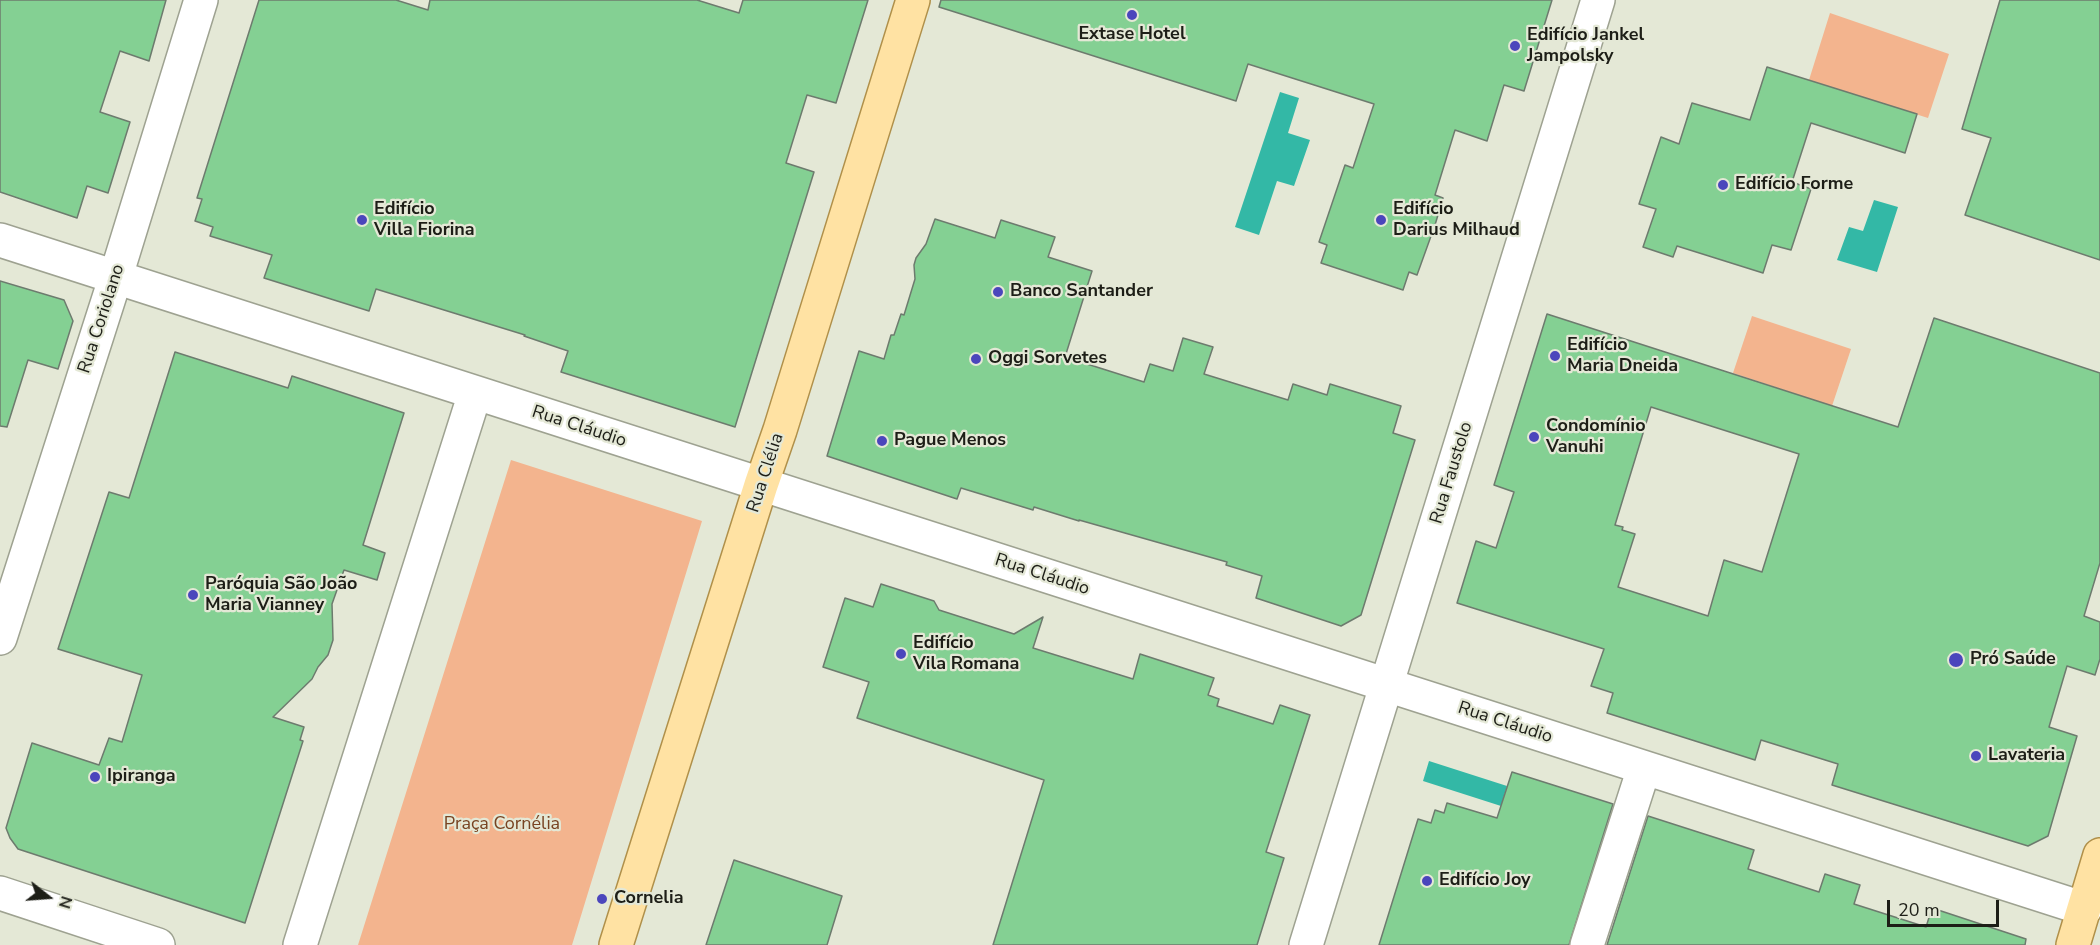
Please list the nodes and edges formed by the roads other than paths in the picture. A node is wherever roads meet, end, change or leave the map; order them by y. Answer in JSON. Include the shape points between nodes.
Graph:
{"nodes":[{"id":1,"x":201,"y":0,"type":"edge"},
{"id":2,"x":913,"y":0,"type":"edge"},
{"id":3,"x":1598,"y":0,"type":"edge"},
{"id":4,"x":0,"y":240,"type":"edge"},
{"id":5,"x":116,"y":276,"type":"junction"},
{"id":6,"x":475,"y":393,"type":"junction"},
{"id":7,"x":761,"y":485,"type":"junction"},
{"id":8,"x":0,"y":638,"type":"edge"},
{"id":9,"x":1387,"y":684,"type":"junction"},
{"id":10,"x":1644,"y":768,"type":"junction"},
{"id":11,"x":2100,"y":855,"type":"edge"},
{"id":12,"x":0,"y":893,"type":"edge"},
{"id":13,"x":2085,"y":909,"type":"junction"},
{"id":14,"x":159,"y":945,"type":"edge"},
{"id":15,"x":300,"y":945,"type":"edge"},
{"id":16,"x":616,"y":945,"type":"edge"},
{"id":17,"x":1306,"y":945,"type":"edge"},
{"id":18,"x":1587,"y":945,"type":"edge"},
{"id":19,"x":2073,"y":945,"type":"edge"}],
"edges":[{"from":1,"to":5,"type":"street","name":"Rua Coriolano"},
{"from":2,"to":7,"type":"main road","name":"Rua Clélia"},
{"from":3,"to":9,"type":"street","name":"Rua Faustolo"},
{"from":4,"to":5,"type":"street","name":"Rua Cláudio"},
{"from":5,"to":6,"type":"street","name":"Rua Cláudio"},
{"from":5,"to":8,"type":"street","name":"Rua Coriolano"},
{"from":6,"to":7,"type":"street","name":"Rua Cláudio"},
{"from":6,"to":15,"type":"street"},
{"from":7,"to":9,"type":"street","name":"Rua Cláudio"},
{"from":7,"to":16,"type":"main road","name":"Rua Clélia"},
{"from":9,"to":10,"type":"street","name":"Rua Cláudio"},
{"from":9,"to":17,"type":"street","name":"Rua Faustolo"},
{"from":10,"to":13,"type":"street","name":"Rua Cláudio"},
{"from":10,"to":18,"type":"street"},
{"from":11,"to":13,"type":"main road"},
{"from":12,"to":14,"type":"street"},
{"from":13,"to":19,"type":"main road"}]}
